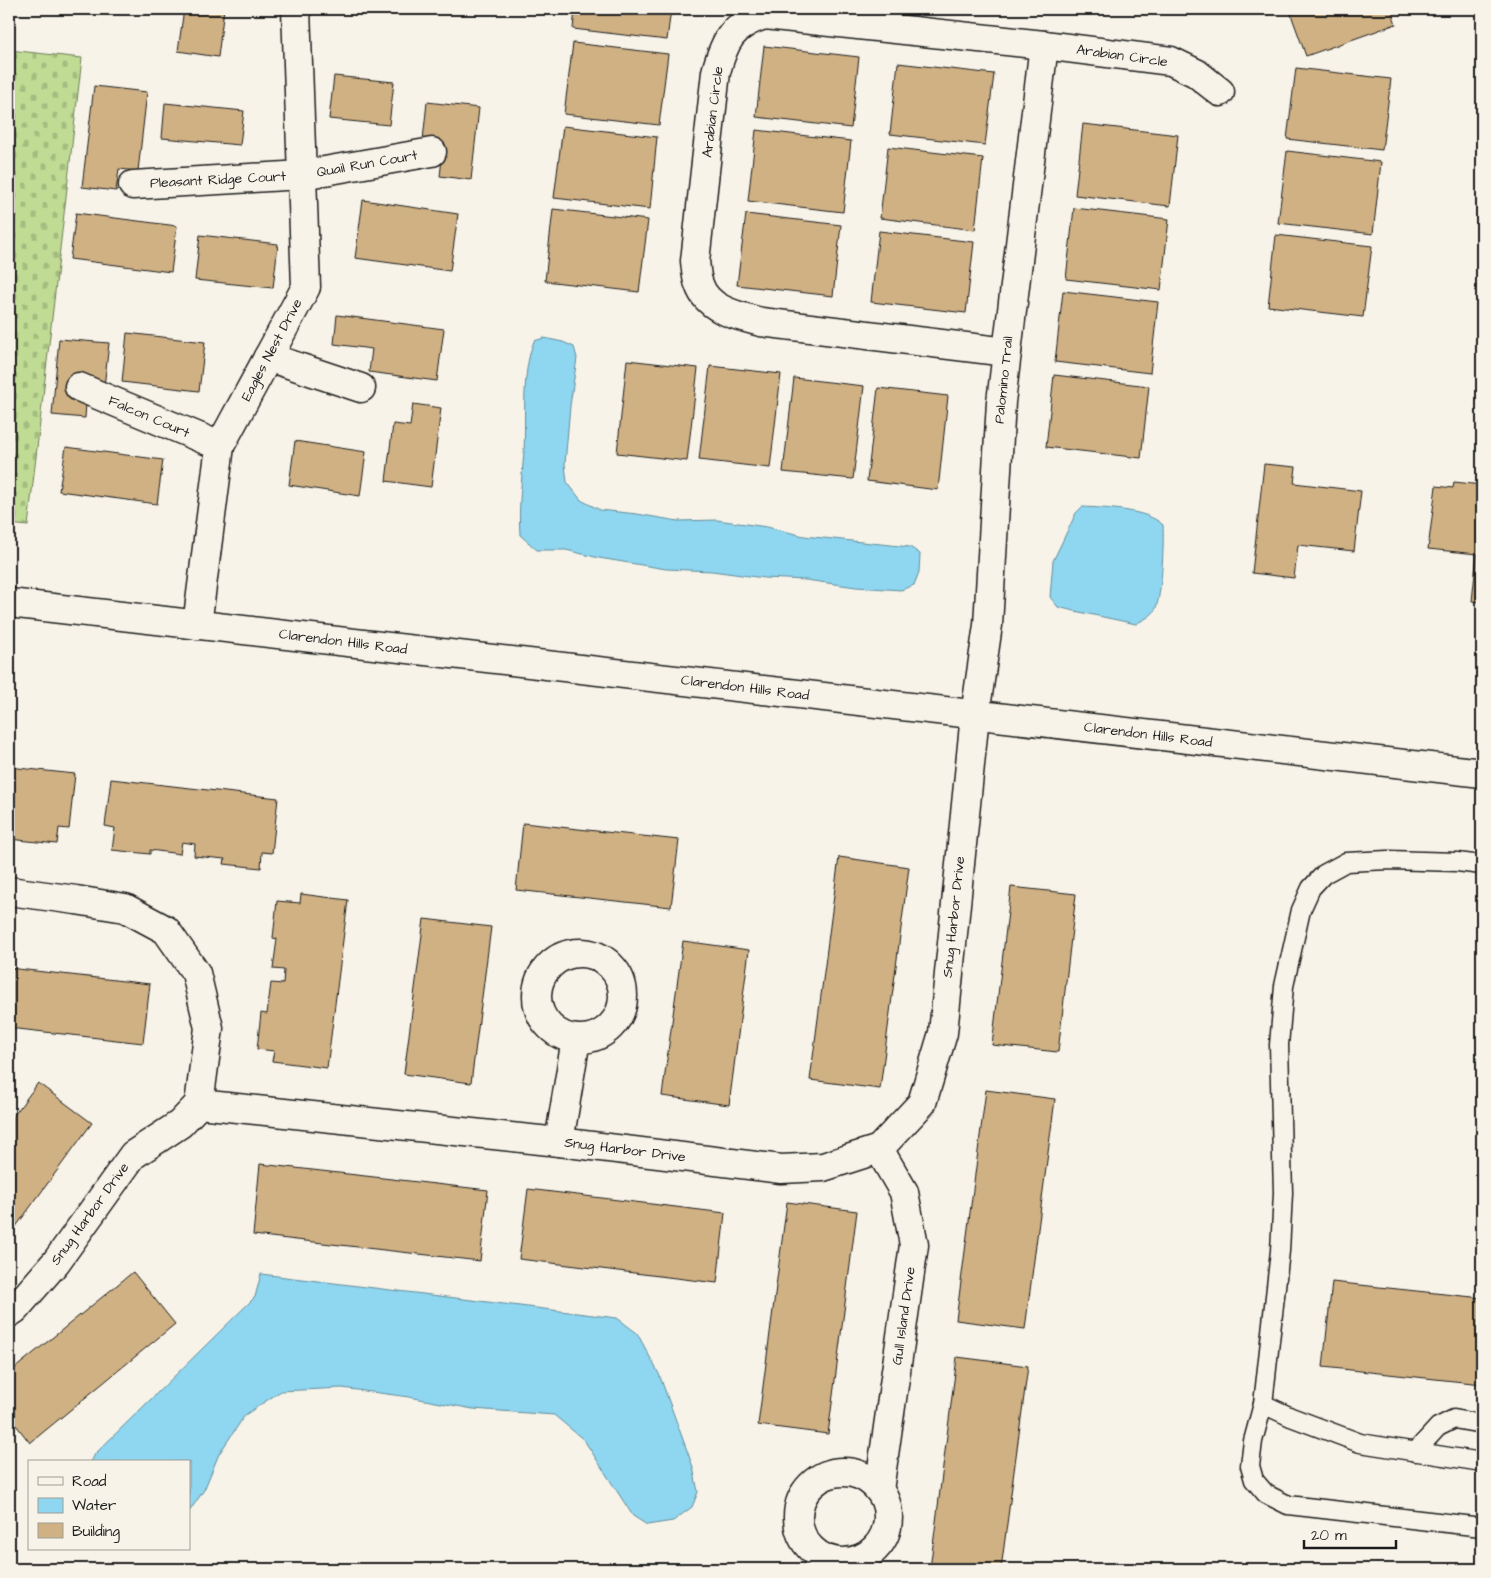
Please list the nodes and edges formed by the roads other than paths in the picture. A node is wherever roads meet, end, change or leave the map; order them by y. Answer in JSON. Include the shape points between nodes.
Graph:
{"nodes":[{"id":1,"x":296,"y":9,"type":"edge"},
{"id":2,"x":1044,"y":45,"type":"junction"},
{"id":3,"x":1220,"y":92,"type":"dead end"},
{"id":4,"x":432,"y":152,"type":"dead end"},
{"id":5,"x":302,"y":175,"type":"junction"},
{"id":6,"x":133,"y":185,"type":"dead end"},
{"id":7,"x":1007,"y":352,"type":"junction"},
{"id":8,"x":268,"y":357,"type":"junction"},
{"id":9,"x":78,"y":387,"type":"dead end"},
{"id":10,"x":361,"y":388,"type":"dead end"},
{"id":11,"x":220,"y":446,"type":"junction"},
{"id":12,"x":9,"y":603,"type":"edge"},
{"id":13,"x":197,"y":625,"type":"junction"},
{"id":14,"x":975,"y":715,"type":"junction"},
{"id":15,"x":1482,"y":773,"type":"edge"},
{"id":16,"x":1482,"y":865,"type":"edge"},
{"id":17,"x":9,"y":891,"type":"edge"},
{"id":18,"x":576,"y":1040,"type":"dead end"},
{"id":19,"x":199,"y":1104,"type":"junction"},
{"id":20,"x":559,"y":1142,"type":"junction"},
{"id":21,"x":879,"y":1149,"type":"junction"},
{"id":22,"x":9,"y":1313,"type":"edge"},
{"id":23,"x":1263,"y":1404,"type":"junction"},
{"id":24,"x":1482,"y":1424,"type":"edge"},
{"id":25,"x":1414,"y":1452,"type":"junction"},
{"id":26,"x":1482,"y":1462,"type":"edge"},
{"id":27,"x":879,"y":1490,"type":"dead end"},
{"id":28,"x":1482,"y":1527,"type":"edge"}],
"edges":[{"from":1,"to":5,"type":"street","name":"Eagles Nest Drive"},
{"from":2,"to":3,"type":"street","name":"Arabian Circle","via":[[1171,61],[1196,73]]},
{"from":2,"to":7,"type":"street","name":"Palomino Trail"},
{"from":2,"to":7,"type":"street","name":"Arabian Circle","via":[[765,15],[750,19],[734,31],[722,50],[716,72],[695,261],[699,285],[710,301],[729,314],[761,322]]},
{"from":4,"to":5,"type":"street","name":"Quail Run Court"},
{"from":5,"to":6,"type":"street","name":"Pleasant Ridge Court"},
{"from":5,"to":8,"type":"street","name":"Eagles Nest Drive","via":[[306,287]]},
{"from":7,"to":14,"type":"street","name":"Palomino Trail","via":[[996,464],[988,625]]},
{"from":8,"to":10,"type":"street"},
{"from":8,"to":11,"type":"street","name":"Eagles Nest Drive"},
{"from":9,"to":11,"type":"street","name":"Falcon Court"},
{"from":11,"to":13,"type":"street","name":"Eagles Nest Drive"},
{"from":12,"to":13,"type":"street","name":"Clarendon Hills Road"},
{"from":13,"to":14,"type":"street","name":"Clarendon Hills Road"},
{"from":14,"to":15,"type":"street","name":"Clarendon Hills Road"},
{"from":14,"to":21,"type":"street","name":"Snug Harbor Drive","via":[[943,1033],[922,1103]]},
{"from":16,"to":23,"type":"lane","via":[[1398,860],[1346,862],[1324,874],[1311,888],[1302,910],[1284,986],[1279,1045],[1280,1251]]},
{"from":17,"to":19,"type":"street","via":[[125,908],[166,930],[196,973],[209,1028]]},
{"from":18,"to":20,"type":"street"},
{"from":19,"to":20,"type":"street","name":"Snug Harbor Drive"},
{"from":19,"to":22,"type":"street","name":"Snug Harbor Drive","via":[[180,1124],[133,1155],[56,1262]]},
{"from":20,"to":21,"type":"street","name":"Snug Harbor Drive","via":[[781,1169],[823,1167]]},
{"from":21,"to":27,"type":"street","name":"Gull Island Drive","via":[[904,1192],[914,1245]]},
{"from":23,"to":25,"type":"lane","via":[[1360,1443]]},
{"from":23,"to":28,"type":"lane","via":[[1250,1466],[1254,1480],[1266,1494],[1288,1505],[1307,1508]]},
{"from":24,"to":25,"type":"lane","via":[[1454,1420],[1438,1427]]},
{"from":25,"to":26,"type":"lane"}]}
